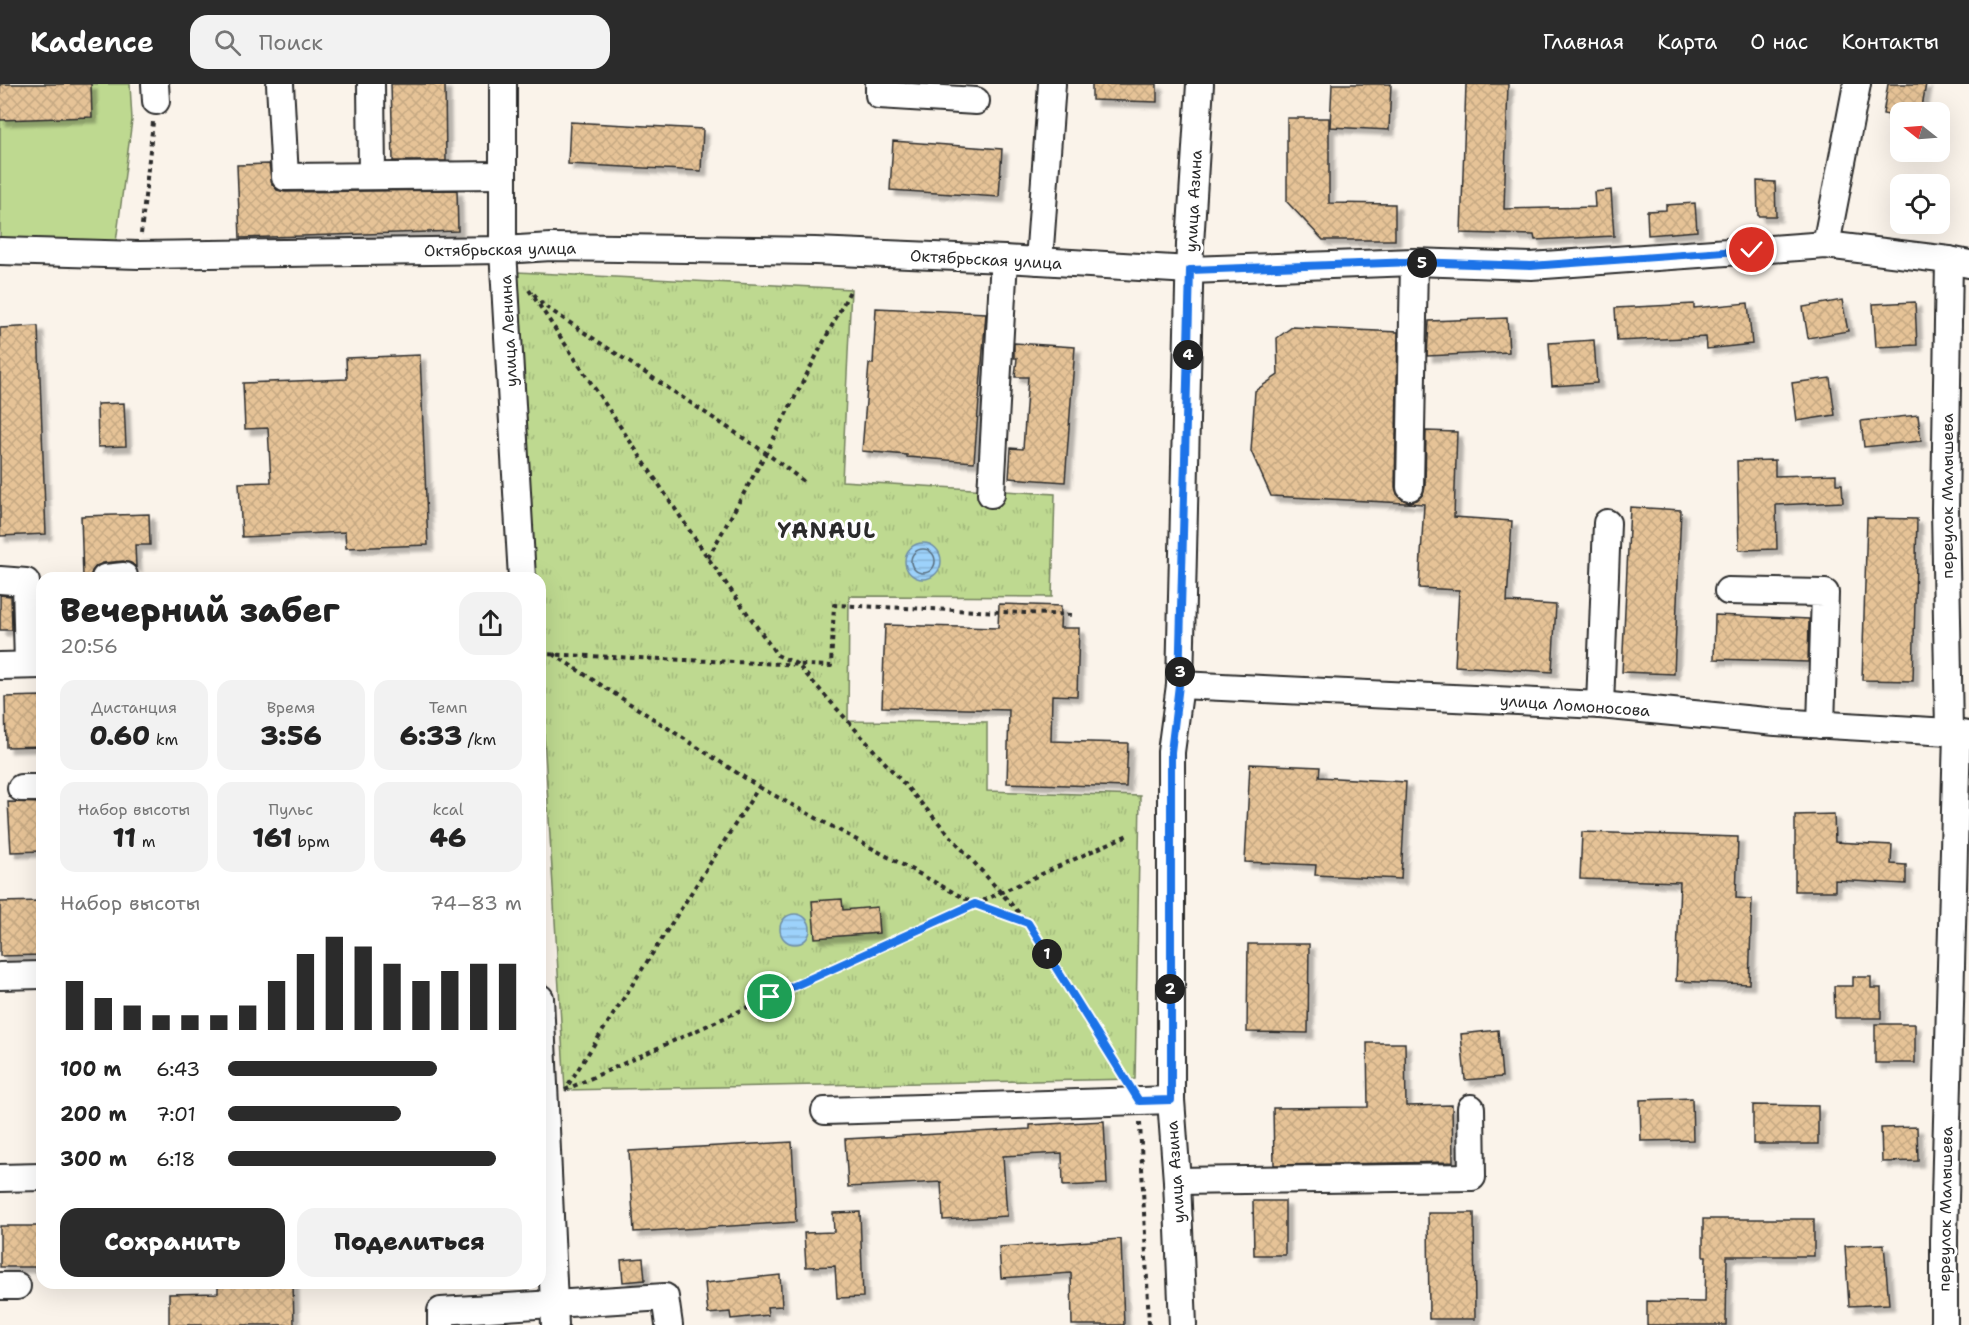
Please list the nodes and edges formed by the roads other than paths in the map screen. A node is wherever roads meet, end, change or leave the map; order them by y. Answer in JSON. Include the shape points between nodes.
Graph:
{"nodes":[{"id":1,"x":280,"y":84,"type":"edge"},
{"id":2,"x":371,"y":84,"type":"edge"},
{"id":3,"x":503,"y":84,"type":"edge"},
{"id":4,"x":879,"y":84,"type":"edge"},
{"id":5,"x":1052,"y":84,"type":"edge"},
{"id":6,"x":1200,"y":84,"type":"edge"},
{"id":7,"x":1857,"y":84,"type":"edge"},
{"id":8,"x":976,"y":101,"type":"dead end"},
{"id":9,"x":503,"y":175,"type":"junction"},
{"id":10,"x":372,"y":176,"type":"junction"},
{"id":11,"x":1826,"y":245,"type":"junction"},
{"id":12,"x":503,"y":250,"type":"junction"},
{"id":13,"x":0,"y":251,"type":"edge"},
{"id":14,"x":1004,"y":259,"type":"junction"},
{"id":15,"x":1039,"y":261,"type":"junction"},
{"id":16,"x":1414,"y":262,"type":"junction"},
{"id":17,"x":1959,"y":262,"type":"edge"},
{"id":18,"x":1190,"y":270,"type":"junction"},
{"id":19,"x":1410,"y":487,"type":"dead end"},
{"id":20,"x":991,"y":494,"type":"dead end"},
{"id":21,"x":1607,"y":523,"type":"dead end"},
{"id":22,"x":522,"y":572,"type":"edge"},
{"id":23,"x":0,"y":580,"type":"edge"},
{"id":24,"x":34,"y":582,"type":"edge"},
{"id":25,"x":1728,"y":591,"type":"dead end"},
{"id":26,"x":35,"y":665,"type":"edge"},
{"id":27,"x":0,"y":666,"type":"edge"},
{"id":28,"x":1179,"y":685,"type":"junction"},
{"id":29,"x":1600,"y":705,"type":"junction"},
{"id":30,"x":1821,"y":725,"type":"junction"},
{"id":31,"x":1958,"y":733,"type":"edge"},
{"id":32,"x":36,"y":975,"type":"edge"},
{"id":33,"x":0,"y":976,"type":"edge"},
{"id":34,"x":1171,"y":1100,"type":"junction"},
{"id":35,"x":1471,"y":1108,"type":"dead end"},
{"id":36,"x":825,"y":1111,"type":"dead end"},
{"id":37,"x":546,"y":1173,"type":"edge"},
{"id":38,"x":0,"y":1178,"type":"edge"},
{"id":39,"x":36,"y":1178,"type":"edge"},
{"id":40,"x":1177,"y":1181,"type":"junction"},
{"id":41,"x":555,"y":1315,"type":"edge"},
{"id":42,"x":441,"y":1325,"type":"edge"},
{"id":43,"x":669,"y":1325,"type":"edge"},
{"id":44,"x":1183,"y":1325,"type":"edge"},
{"id":45,"x":1944,"y":1325,"type":"edge"}],
"edges":[{"from":1,"to":10,"type":"street","via":[[285,177]]},
{"from":2,"to":10,"type":"street"},
{"from":3,"to":9,"type":"street","name":"улица Ленина"},
{"from":4,"to":8,"type":"street","via":[[879,95]]},
{"from":5,"to":15,"type":"street"},
{"from":6,"to":18,"type":"street","name":"улица Азина"},
{"from":7,"to":11,"type":"street"},
{"from":9,"to":10,"type":"street"},
{"from":9,"to":12,"type":"street","name":"улица Ленина"},
{"from":11,"to":16,"type":"street","name":"Октябрьская улица","via":[[1531,266]]},
{"from":11,"to":17,"type":"street","name":"Октябрьская улица"},
{"from":12,"to":13,"type":"street","name":"Октябрьская улица","via":[[139,255]]},
{"from":12,"to":14,"type":"street","name":"Октябрьская улица","via":[[551,247],[815,251]]},
{"from":12,"to":22,"type":"street","name":"улица Ленина"},
{"from":14,"to":15,"type":"street","name":"Октябрьская улица"},
{"from":14,"to":20,"type":"street"},
{"from":15,"to":18,"type":"street","name":"Октябрьская улица"},
{"from":16,"to":18,"type":"street","name":"Октябрьская улица"},
{"from":16,"to":19,"type":"street"},
{"from":17,"to":31,"type":"street","name":"переулок Малышева","via":[[1945,508]]},
{"from":18,"to":28,"type":"street","name":"улица Азина"},
{"from":21,"to":29,"type":"street"},
{"from":23,"to":24,"type":"street"},
{"from":24,"to":26,"type":"street"},
{"from":25,"to":30,"type":"street","via":[[1826,593]]},
{"from":26,"to":27,"type":"street"},
{"from":28,"to":29,"type":"street","name":"улица Ломоносова"},
{"from":28,"to":34,"type":"street","name":"улица Азина","via":[[1171,752]]},
{"from":29,"to":30,"type":"street","name":"улица Ломоносова"},
{"from":30,"to":31,"type":"street","name":"улица Ломоносова"},
{"from":31,"to":45,"type":"street","name":"переулок Малышева"},
{"from":32,"to":33,"type":"street"},
{"from":34,"to":36,"type":"street"},
{"from":34,"to":40,"type":"street","name":"улица Азина"},
{"from":35,"to":40,"type":"street","via":[[1472,1177]]},
{"from":37,"to":41,"type":"street"},
{"from":38,"to":39,"type":"street"},
{"from":40,"to":44,"type":"street","name":"улица Азина"},
{"from":41,"to":42,"type":"street","via":[[441,1311]]},
{"from":41,"to":43,"type":"street","via":[[665,1297]]}]}
